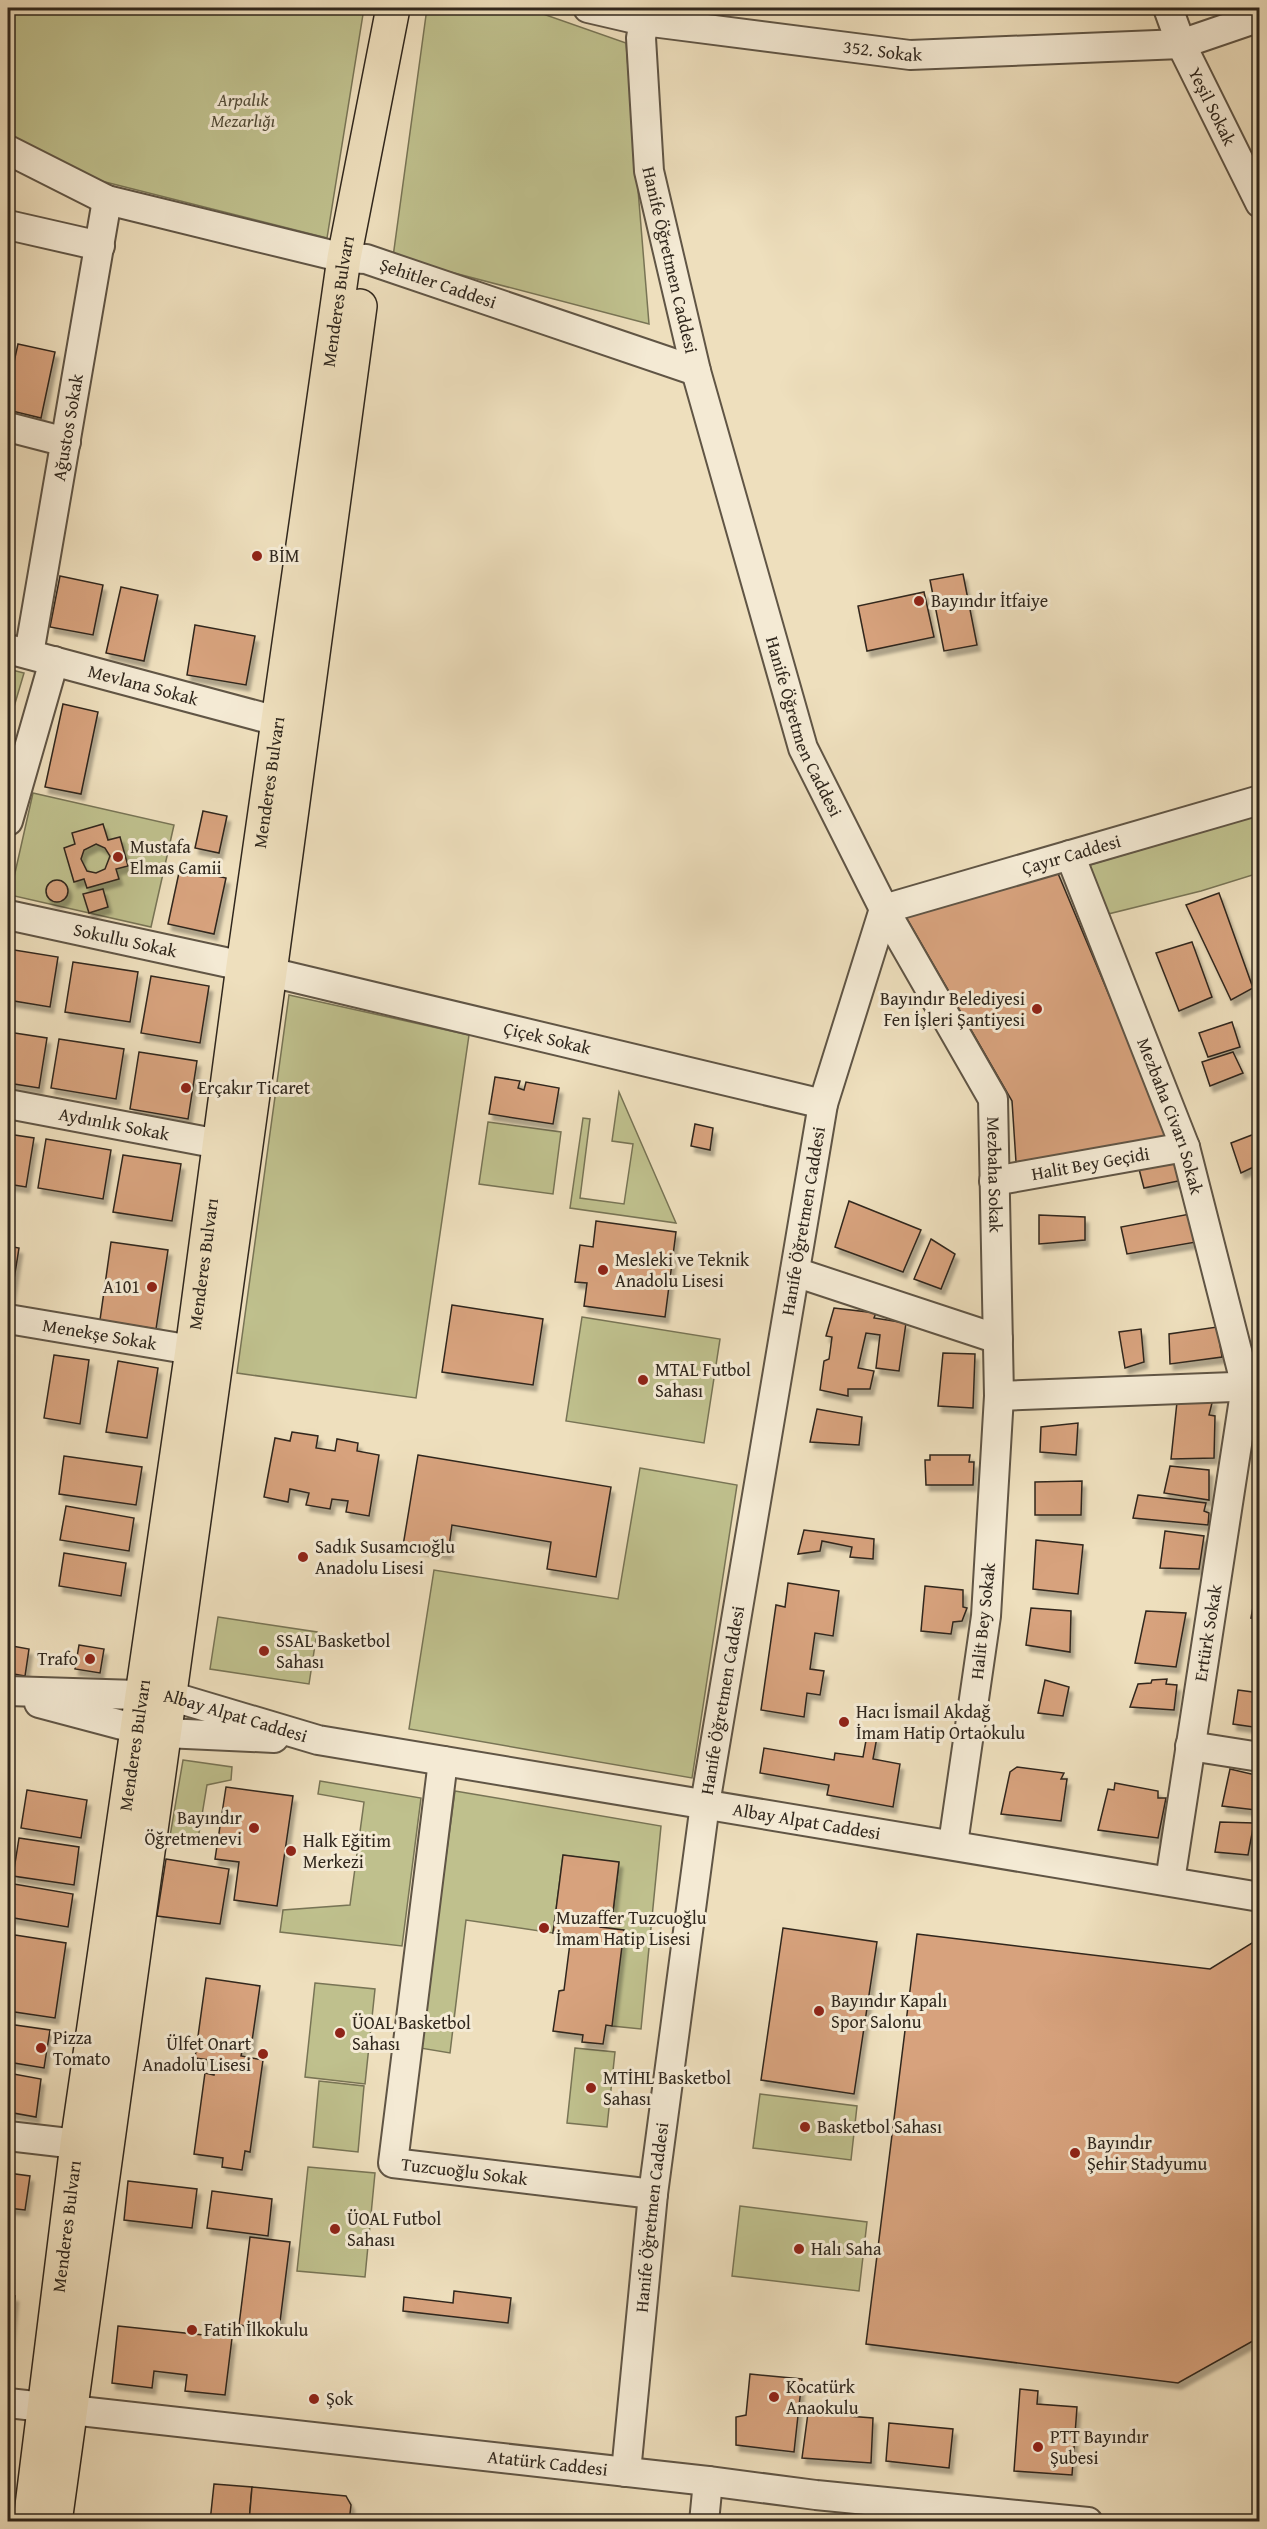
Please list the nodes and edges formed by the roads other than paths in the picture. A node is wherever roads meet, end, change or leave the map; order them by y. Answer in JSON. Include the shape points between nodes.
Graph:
{"nodes":[{"id":1,"x":393,"y":8,"type":"edge"},
{"id":2,"x":401,"y":8,"type":"edge"},
{"id":3,"x":588,"y":8,"type":"edge"},
{"id":4,"x":1168,"y":8,"type":"edge"},
{"id":5,"x":645,"y":14,"type":"edge"},
{"id":6,"x":1260,"y":17,"type":"edge"},
{"id":7,"x":1180,"y":44,"type":"junction"},
{"id":8,"x":8,"y":150,"type":"edge"},
{"id":9,"x":108,"y":200,"type":"junction"},
{"id":10,"x":1260,"y":202,"type":"edge"},
{"id":11,"x":8,"y":225,"type":"edge"},
{"id":12,"x":100,"y":246,"type":"junction"},
{"id":13,"x":355,"y":258,"type":"junction"},
{"id":14,"x":696,"y":370,"type":"junction"},
{"id":15,"x":8,"y":427,"type":"edge"},
{"id":16,"x":66,"y":442,"type":"junction"},
{"id":17,"x":30,"y":655,"type":"edge"},
{"id":18,"x":277,"y":721,"type":"junction"},
{"id":19,"x":1260,"y":800,"type":"edge"},
{"id":20,"x":8,"y":821,"type":"edge"},
{"id":21,"x":1071,"y":855,"type":"junction"},
{"id":22,"x":884,"y":909,"type":"junction"},
{"id":23,"x":8,"y":915,"type":"edge"},
{"id":24,"x":257,"y":969,"type":"junction"},
{"id":25,"x":8,"y":1104,"type":"edge"},
{"id":26,"x":823,"y":1104,"type":"junction"},
{"id":27,"x":219,"y":1144,"type":"junction"},
{"id":28,"x":1185,"y":1147,"type":"junction"},
{"id":29,"x":994,"y":1181,"type":"junction"},
{"id":30,"x":795,"y":1272,"type":"junction"},
{"id":31,"x":8,"y":1318,"type":"edge"},
{"id":32,"x":998,"y":1339,"type":"junction"},
{"id":33,"x":192,"y":1350,"type":"junction"},
{"id":34,"x":1253,"y":1386,"type":"edge"},
{"id":35,"x":999,"y":1396,"type":"junction"},
{"id":36,"x":8,"y":1693,"type":"edge"},
{"id":37,"x":156,"y":1695,"type":"junction"},
{"id":38,"x":151,"y":1731,"type":"junction"},
{"id":39,"x":318,"y":1740,"type":"junction"},
{"id":40,"x":1190,"y":1746,"type":"junction"},
{"id":41,"x":1260,"y":1757,"type":"edge"},
{"id":42,"x":443,"y":1761,"type":"junction"},
{"id":43,"x":705,"y":1804,"type":"junction"},
{"id":44,"x":953,"y":1844,"type":"junction"},
{"id":45,"x":1170,"y":1881,"type":"junction"},
{"id":46,"x":1260,"y":1897,"type":"edge"},
{"id":47,"x":8,"y":2136,"type":"edge"},
{"id":48,"x":77,"y":2144,"type":"junction"},
{"id":49,"x":653,"y":2194,"type":"junction"},
{"id":50,"x":8,"y":2403,"type":"edge"},
{"id":51,"x":56,"y":2408,"type":"junction"},
{"id":52,"x":626,"y":2472,"type":"junction"},
{"id":53,"x":708,"y":2481,"type":"junction"},
{"id":54,"x":954,"y":2514,"type":"edge"},
{"id":55,"x":30,"y":2522,"type":"edge"},
{"id":56,"x":56,"y":2522,"type":"edge"},
{"id":57,"x":704,"y":2522,"type":"edge"},
{"id":58,"x":1088,"y":2522,"type":"edge"}],
"edges":[{"from":1,"to":13,"type":"main road","name":"Menderes Bulvarı"},
{"from":2,"to":13,"type":"main road","name":"Menderes Bulvarı"},
{"from":3,"to":5,"type":"street","name":"352. Sokak"},
{"from":4,"to":7,"type":"street","name":"Yeşil Sokak"},
{"from":5,"to":7,"type":"street","name":"352. Sokak","via":[[910,55]]},
{"from":5,"to":14,"type":"street","name":"Hanife Öğretmen Caddesi","via":[[641,38],[649,171]]},
{"from":6,"to":7,"type":"street","name":"352. Sokak"},
{"from":7,"to":10,"type":"street","name":"Yeşil Sokak"},
{"from":8,"to":9,"type":"street","name":"Şehitler Caddesi"},
{"from":9,"to":12,"type":"street","name":"Ağustos Sokak"},
{"from":9,"to":13,"type":"street","name":"Şehitler Caddesi"},
{"from":11,"to":12,"type":"street"},
{"from":12,"to":16,"type":"street","name":"Ağustos Sokak"},
{"from":13,"to":14,"type":"street","name":"Şehitler Caddesi"},
{"from":13,"to":18,"type":"main road","name":"Menderes Bulvarı"},
{"from":13,"to":24,"type":"main road","name":"Menderes Bulvarı"},
{"from":14,"to":22,"type":"street","name":"Hanife Öğretmen Caddesi","via":[[803,748]]},
{"from":15,"to":16,"type":"street"},
{"from":16,"to":17,"type":"street","name":"Ağustos Sokak"},
{"from":17,"to":18,"type":"street","name":"Mevlana Sokak"},
{"from":17,"to":20,"type":"street","name":"Ağustos Sokak"},
{"from":18,"to":24,"type":"main road","name":"Menderes Bulvarı"},
{"from":19,"to":21,"type":"street","name":"Çayır Caddesi"},
{"from":21,"to":22,"type":"street","name":"Çayır Caddesi"},
{"from":21,"to":28,"type":"street","name":"Mezbaha Civarı Sokak"},
{"from":22,"to":26,"type":"street","name":"Hanife Öğretmen Caddesi"},
{"from":22,"to":29,"type":"street","name":"Mezbaha Sokak","via":[[993,1099]]},
{"from":23,"to":24,"type":"street","name":"Sokullu Sokak"},
{"from":24,"to":26,"type":"street","name":"Çiçek Sokak"},
{"from":24,"to":27,"type":"main road","name":"Menderes Bulvarı"},
{"from":24,"to":37,"type":"main road","name":"Menderes Bulvarı"},
{"from":25,"to":27,"type":"street","name":"Aydınlık Sokak"},
{"from":26,"to":30,"type":"street","name":"Hanife Öğretmen Caddesi"},
{"from":27,"to":33,"type":"main road","name":"Menderes Bulvarı"},
{"from":28,"to":29,"type":"street","name":"Halit Bey Geçidi"},
{"from":28,"to":34,"type":"street","name":"Mezbaha Civarı Sokak"},
{"from":29,"to":32,"type":"street","name":"Mezbaha Sokak"},
{"from":30,"to":32,"type":"street"},
{"from":30,"to":43,"type":"street","name":"Hanife Öğretmen Caddesi"},
{"from":31,"to":33,"type":"street","name":"Menekşe Sokak"},
{"from":32,"to":35,"type":"street","name":"Mezbaha Sokak"},
{"from":33,"to":37,"type":"main road","name":"Menderes Bulvarı"},
{"from":34,"to":35,"type":"street"},
{"from":34,"to":40,"type":"street","name":"Ertürk Sokak"},
{"from":35,"to":44,"type":"street","name":"Halit Bey Sokak","via":[[986,1616]]},
{"from":36,"to":37,"type":"street","name":"Albay Alpat Caddesi"},
{"from":36,"to":38,"type":"street","name":"Albay Alpat Caddesi"},
{"from":37,"to":38,"type":"main road","name":"Menderes Bulvarı"},
{"from":37,"to":39,"type":"street","name":"Albay Alpat Caddesi"},
{"from":38,"to":39,"type":"street","name":"Albay Alpat Caddesi"},
{"from":38,"to":48,"type":"main road","name":"Menderes Bulvarı"},
{"from":38,"to":51,"type":"main road","name":"Menderes Bulvarı"},
{"from":39,"to":42,"type":"street","name":"Albay Alpat Caddesi"},
{"from":40,"to":41,"type":"street"},
{"from":40,"to":45,"type":"street","name":"Ertürk Sokak"},
{"from":42,"to":43,"type":"street","name":"Albay Alpat Caddesi"},
{"from":42,"to":49,"type":"street","name":"Tuzcuoğlu Sokak","via":[[393,2163]]},
{"from":43,"to":44,"type":"street","name":"Albay Alpat Caddesi"},
{"from":43,"to":49,"type":"street","name":"Hanife Öğretmen Caddesi"},
{"from":44,"to":45,"type":"street","name":"Albay Alpat Caddesi"},
{"from":45,"to":46,"type":"street","name":"Albay Alpat Caddesi"},
{"from":47,"to":48,"type":"street"},
{"from":48,"to":51,"type":"main road","name":"Menderes Bulvarı"},
{"from":49,"to":52,"type":"street","name":"Hanife Öğretmen Caddesi"},
{"from":50,"to":51,"type":"street","name":"Atatürk Caddesi"},
{"from":51,"to":52,"type":"street","name":"Atatürk Caddesi"},
{"from":51,"to":55,"type":"main road","name":"Menderes Bulvarı"},
{"from":51,"to":56,"type":"main road","name":"Menderes Bulvarı"},
{"from":52,"to":53,"type":"street","name":"Atatürk Caddesi"},
{"from":53,"to":54,"type":"street","name":"Atatürk Caddesi"},
{"from":53,"to":57,"type":"street"},
{"from":54,"to":58,"type":"street","name":"Atatürk Caddesi"}]}
